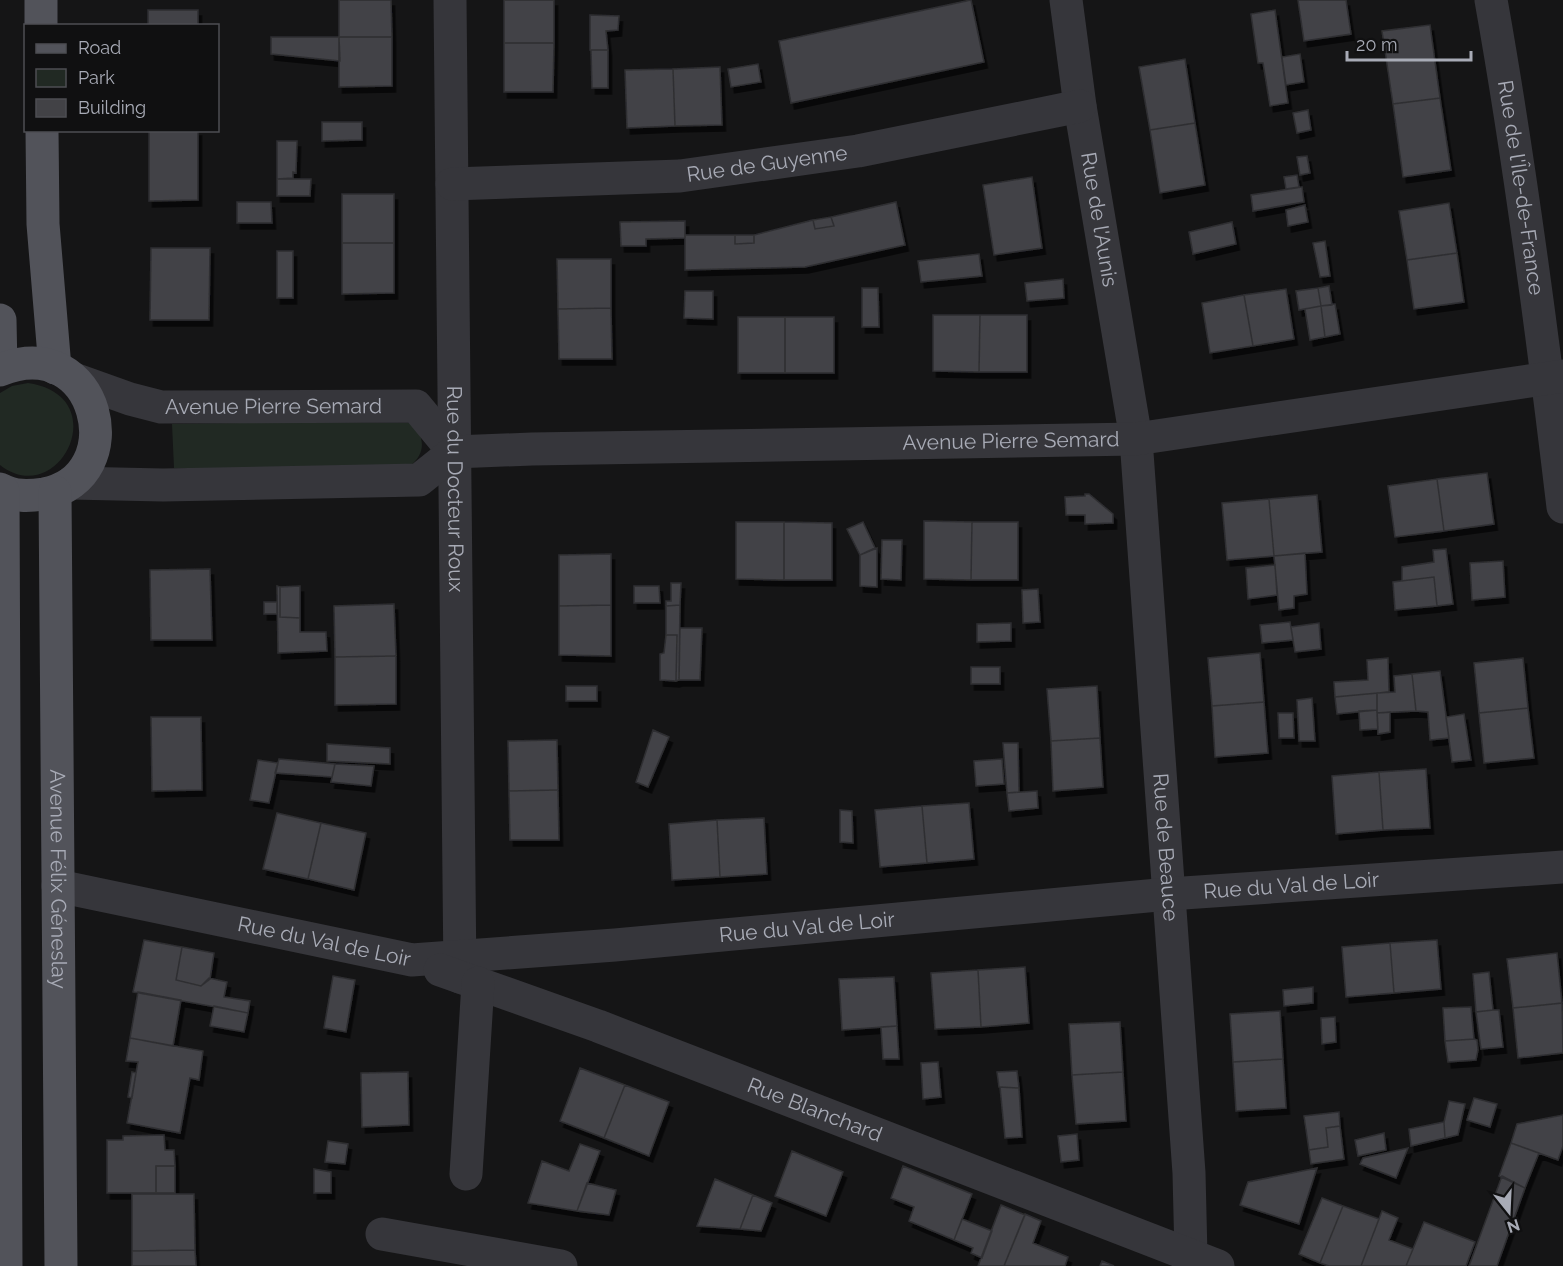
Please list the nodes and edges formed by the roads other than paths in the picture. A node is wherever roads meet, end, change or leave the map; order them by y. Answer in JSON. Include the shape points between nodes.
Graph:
{"nodes":[{"id":1,"x":41,"y":0,"type":"edge"},
{"id":2,"x":450,"y":0,"type":"edge"},
{"id":3,"x":1066,"y":0,"type":"edge"},
{"id":4,"x":1491,"y":0,"type":"edge"},
{"id":5,"x":41,"y":24,"type":"edge"},
{"id":6,"x":1080,"y":106,"type":"junction"},
{"id":7,"x":42,"y":132,"type":"edge"},
{"id":8,"x":452,"y":184,"type":"junction"},
{"id":9,"x":0,"y":320,"type":"edge"},
{"id":10,"x":1,"y":370,"type":"edge"},
{"id":11,"x":64,"y":374,"type":"junction"},
{"id":12,"x":1556,"y":377,"type":"edge"},
{"id":13,"x":1136,"y":439,"type":"junction"},
{"id":14,"x":454,"y":452,"type":"junction"},
{"id":15,"x":63,"y":487,"type":"junction"},
{"id":16,"x":2,"y":490,"type":"edge"},
{"id":17,"x":1563,"y":507,"type":"edge"},
{"id":18,"x":1563,"y":867,"type":"edge"},
{"id":19,"x":58,"y":886,"type":"junction"},
{"id":20,"x":1169,"y":894,"type":"junction"},
{"id":21,"x":466,"y":972,"type":"junction"},
{"id":22,"x":466,"y":1174,"type":"dead end"},
{"id":23,"x":382,"y":1234,"type":"dead end"},
{"id":24,"x":1205,"y":1261,"type":"edge"},
{"id":25,"x":6,"y":1266,"type":"edge"},
{"id":26,"x":61,"y":1266,"type":"edge"},
{"id":27,"x":561,"y":1266,"type":"edge"}],
"edges":[{"from":1,"to":5,"type":"main road"},
{"from":2,"to":8,"type":"street","name":"Rue du Docteur Roux"},
{"from":3,"to":6,"type":"street","name":"Rue de l'Aunis"},
{"from":4,"to":12,"type":"street","name":"Rue de l'Île-de-France"},
{"from":6,"to":8,"type":"street","name":"Rue de Guyenne","via":[[858,151],[680,176]]},
{"from":6,"to":13,"type":"street","name":"Rue de l'Aunis"},
{"from":7,"to":11,"type":"main road","via":[[43,224]]},
{"from":8,"to":14,"type":"street","name":"Rue du Docteur Roux"},
{"from":9,"to":10,"type":"main road"},
{"from":10,"to":11,"type":"main road","via":[[32,363]]},
{"from":11,"to":14,"type":"street","name":"Avenue Pierre Semard","via":[[161,407],[417,406]]},
{"from":11,"to":15,"type":"main road","via":[[89,397],[96,418],[96,441],[84,470]]},
{"from":12,"to":13,"type":"street","name":"Avenue Pierre Semard"},
{"from":12,"to":17,"type":"street","name":"Rue de l'Île-de-France"},
{"from":13,"to":14,"type":"street","name":"Avenue Pierre Semard"},
{"from":13,"to":20,"type":"street","name":"Rue de Beauce"},
{"from":14,"to":15,"type":"street","via":[[419,480]]},
{"from":14,"to":21,"type":"street","name":"Rue du Docteur Roux"},
{"from":15,"to":16,"type":"main road","via":[[26,497]]},
{"from":15,"to":19,"type":"main road","name":"Avenue Félix Géneslay"},
{"from":16,"to":25,"type":"main road"},
{"from":18,"to":20,"type":"street","name":"Rue du Val de Loir"},
{"from":19,"to":21,"type":"street","name":"Rue du Val de Loir"},
{"from":19,"to":26,"type":"main road","name":"Avenue Félix Géneslay"},
{"from":20,"to":21,"type":"street","name":"Rue du Val de Loir","via":[[615,945]]},
{"from":20,"to":24,"type":"street","name":"Rue de Beauce","via":[[1189,1173]]},
{"from":21,"to":22,"type":"street","name":"Rue du Docteur Roux"},
{"from":21,"to":24,"type":"street","name":"Rue Blanchard"},
{"from":23,"to":27,"type":"street"}]}
